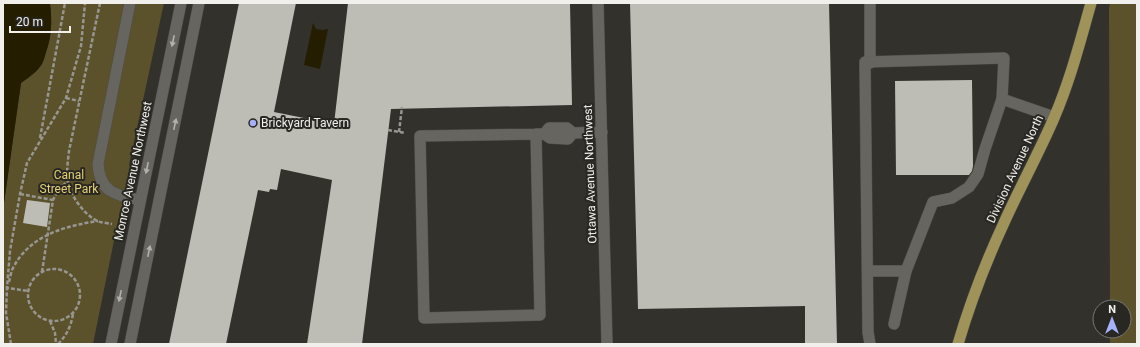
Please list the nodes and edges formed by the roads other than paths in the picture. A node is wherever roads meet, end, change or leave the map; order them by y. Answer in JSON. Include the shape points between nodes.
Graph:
{"nodes":[{"id":1,"x":130,"y":3,"type":"edge"},
{"id":2,"x":181,"y":3,"type":"edge"},
{"id":3,"x":199,"y":3,"type":"edge"},
{"id":4,"x":598,"y":3,"type":"edge"},
{"id":5,"x":870,"y":3,"type":"edge"},
{"id":6,"x":1091,"y":3,"type":"edge"},
{"id":7,"x":870,"y":62,"type":"junction"},
{"id":8,"x":1002,"y":99,"type":"junction"},
{"id":9,"x":1054,"y":117,"type":"junction"},
{"id":10,"x":602,"y":132,"type":"junction"},
{"id":11,"x":540,"y":134,"type":"junction"},
{"id":12,"x":140,"y":200,"type":"junction"},
{"id":13,"x":906,"y":270,"type":"junction"},
{"id":14,"x":868,"y":271,"type":"junction"},
{"id":15,"x":116,"y":318,"type":"junction"},
{"id":16,"x":134,"y":322,"type":"junction"},
{"id":17,"x":894,"y":324,"type":"dead end"},
{"id":18,"x":110,"y":344,"type":"edge"},
{"id":19,"x":130,"y":344,"type":"edge"},
{"id":20,"x":607,"y":344,"type":"edge"},
{"id":21,"x":870,"y":344,"type":"edge"},
{"id":22,"x":958,"y":344,"type":"edge"}],
"edges":[{"from":1,"to":12,"type":"main road","via":[[98,164],[100,177],[108,190]]},
{"from":2,"to":12,"type":"main road","name":"Monroe Avenue Northwest","one_way":true},
{"from":16,"to":3,"type":"main road","one_way":true},
{"from":4,"to":10,"type":"main road","name":"Ottawa Avenue Northwest"},
{"from":5,"to":7,"type":"main road"},
{"from":6,"to":9,"type":"main road","name":"Division Avenue North","via":[[1076,59]]},
{"from":7,"to":8,"type":"main road","via":[[1004,58]]},
{"from":7,"to":14,"type":"main road","via":[[865,62]]},
{"from":8,"to":9,"type":"main road"},
{"from":8,"to":13,"type":"main road","via":[[978,174],[969,187],[952,198],[932,202]]},
{"from":9,"to":22,"type":"main road","name":"Division Avenue North","via":[[988,258]]},
{"from":10,"to":11,"type":"main road","via":[[573,133],[567,128],[549,128]]},
{"from":10,"to":20,"type":"main road","name":"Ottawa Avenue Northwest"},
{"from":11,"to":11,"type":"main road","via":[[420,136],[424,318],[540,315]]},
{"from":12,"to":15,"type":"main road","name":"Monroe Avenue Northwest","one_way":true},
{"from":13,"to":14,"type":"main road"},
{"from":13,"to":17,"type":"main road"},
{"from":14,"to":21,"type":"main road"},
{"from":15,"to":16,"type":"main road"},
{"from":15,"to":18,"type":"main road","name":"Monroe Avenue Northwest"},
{"from":16,"to":19,"type":"main road"}]}
